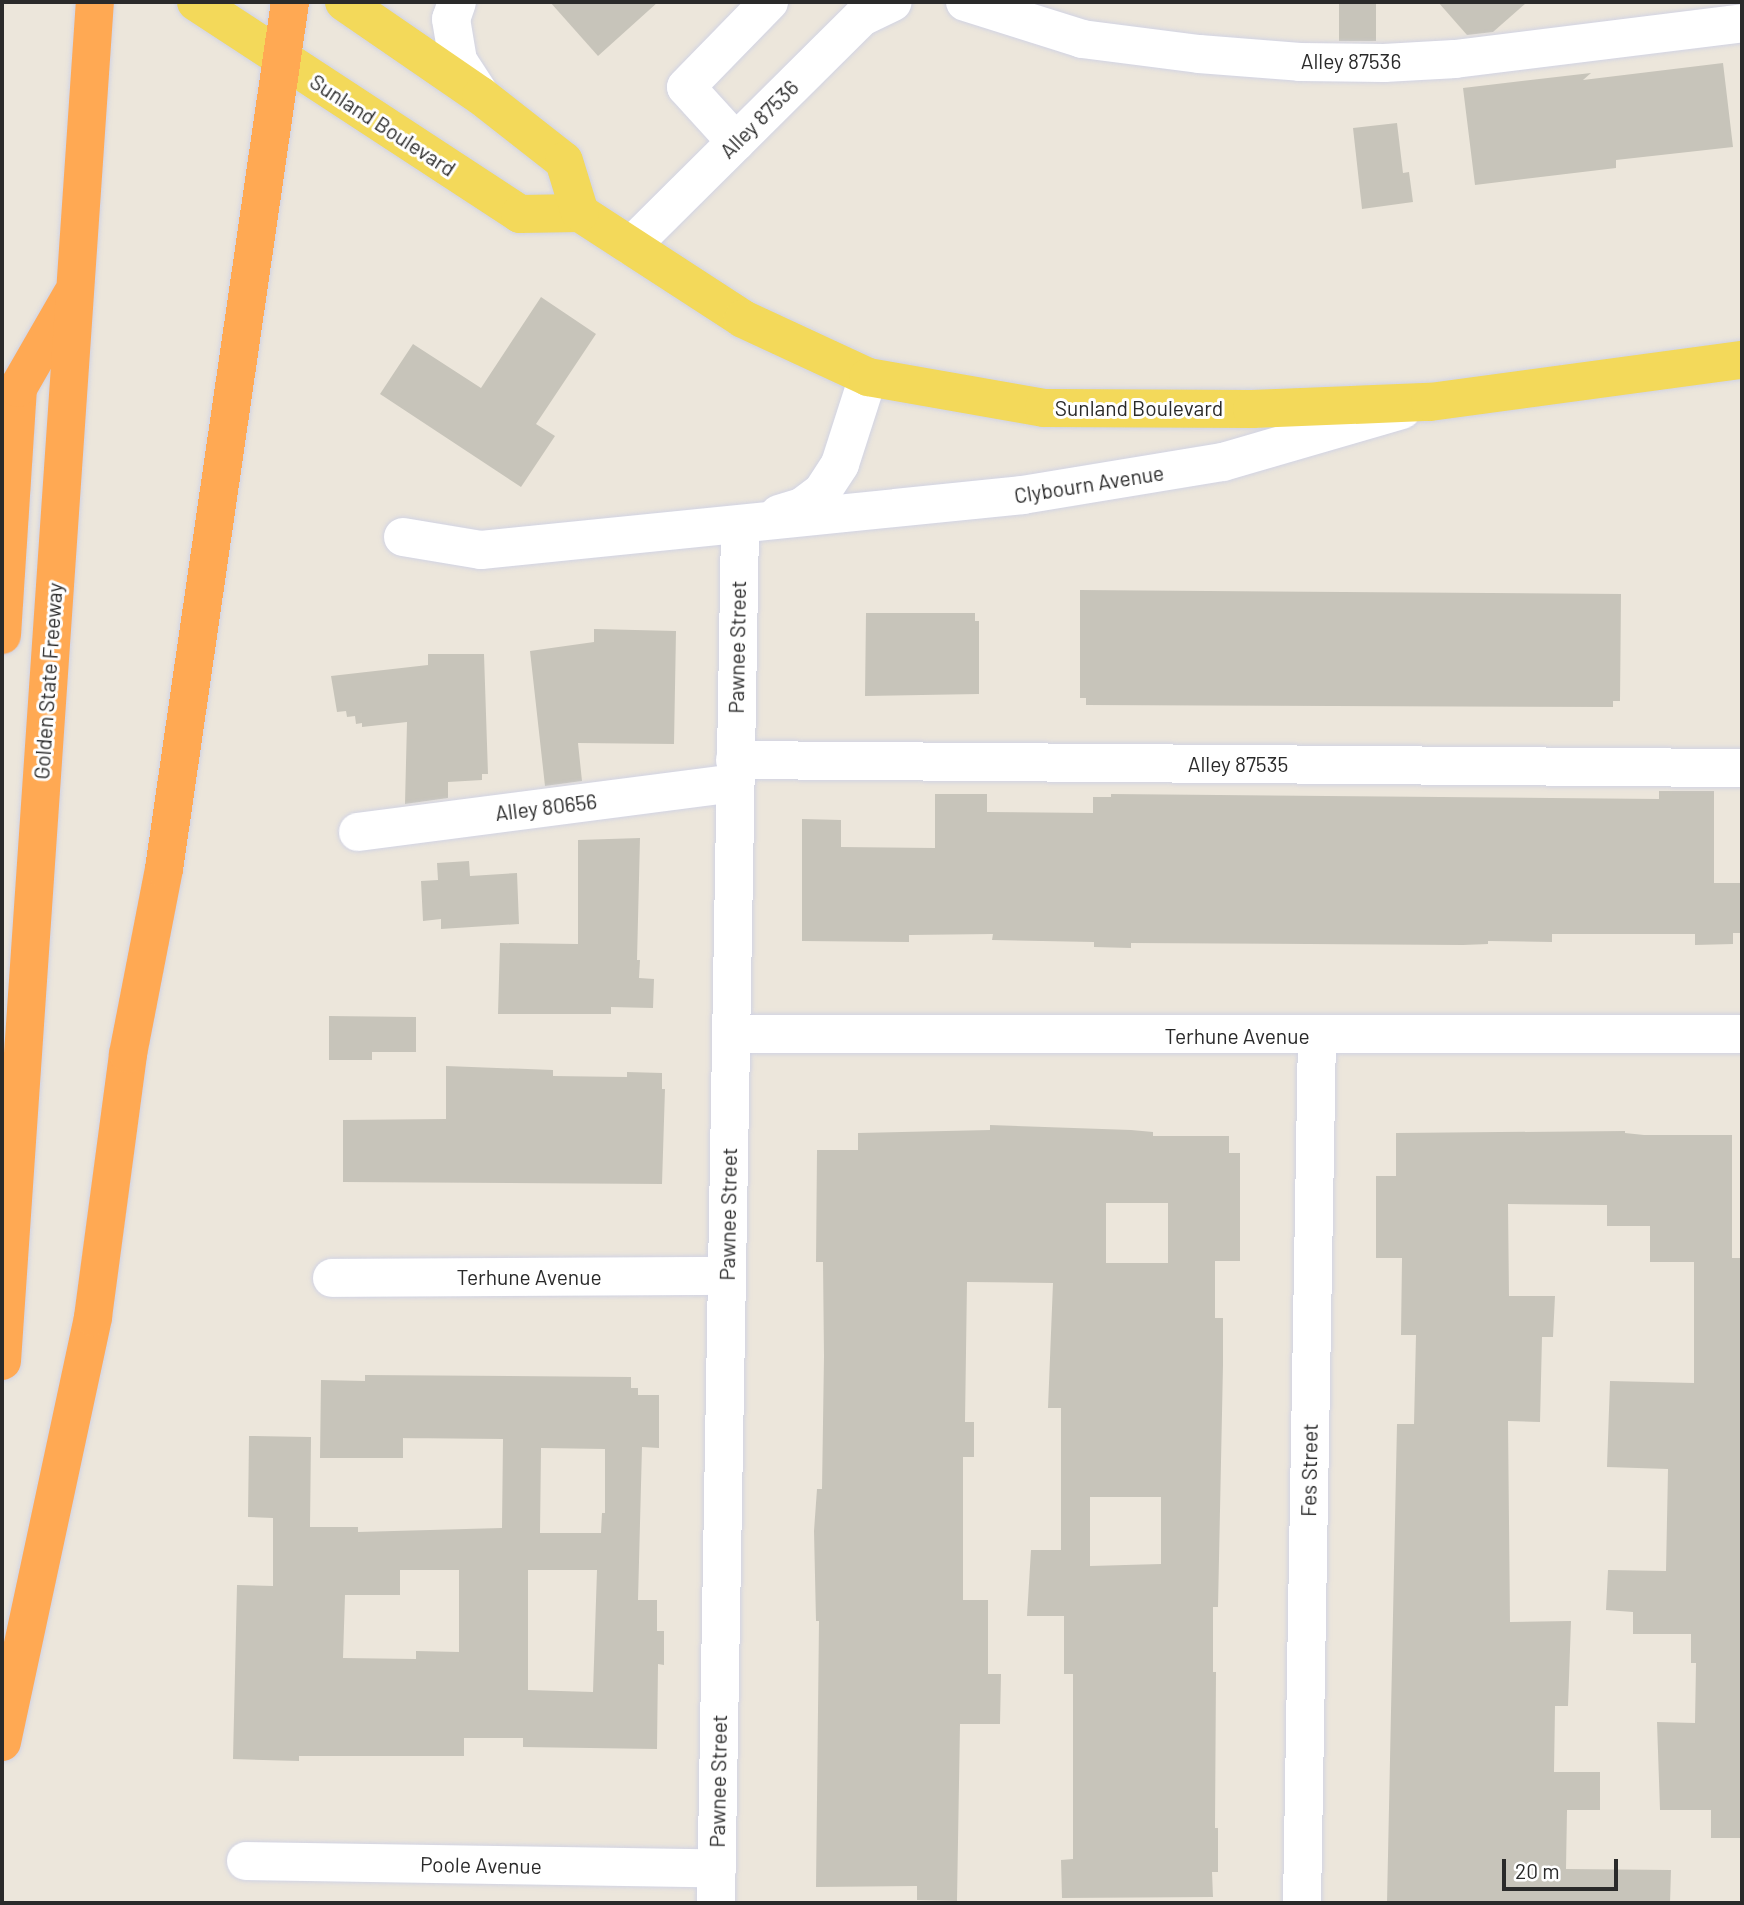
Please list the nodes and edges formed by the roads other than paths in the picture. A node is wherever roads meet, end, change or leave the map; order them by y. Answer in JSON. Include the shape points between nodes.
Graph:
{"nodes":[{"id":1,"x":95,"y":2,"type":"edge"},
{"id":2,"x":290,"y":2,"type":"edge"},
{"id":3,"x":344,"y":2,"type":"edge"},
{"id":4,"x":457,"y":2,"type":"edge"},
{"id":5,"x":769,"y":2,"type":"edge"},
{"id":6,"x":965,"y":2,"type":"edge"},
{"id":7,"x":198,"y":3,"type":"edge"},
{"id":8,"x":868,"y":7,"type":"edge"},
{"id":9,"x":1742,"y":23,"type":"edge"},
{"id":10,"x":284,"y":61,"type":"junction"},
{"id":11,"x":481,"y":96,"type":"junction"},
{"id":12,"x":736,"y":142,"type":"junction"},
{"id":13,"x":580,"y":213,"type":"junction"},
{"id":14,"x":631,"y":246,"type":"junction"},
{"id":15,"x":76,"y":288,"type":"junction"},
{"id":16,"x":1742,"y":359,"type":"edge"},
{"id":17,"x":868,"y":377,"type":"junction"},
{"id":18,"x":1430,"y":402,"type":"junction"},
{"id":19,"x":740,"y":526,"type":"junction"},
{"id":20,"x":403,"y":537,"type":"dead end"},
{"id":21,"x":2,"y":635,"type":"edge"},
{"id":22,"x":1742,"y":768,"type":"edge"},
{"id":23,"x":734,"y":771,"type":"junction"},
{"id":24,"x":358,"y":832,"type":"dead end"},
{"id":25,"x":731,"y":1034,"type":"junction"},
{"id":26,"x":1742,"y":1034,"type":"edge"},
{"id":27,"x":1317,"y":1036,"type":"junction"},
{"id":28,"x":726,"y":1276,"type":"junction"},
{"id":29,"x":332,"y":1278,"type":"dead end"},
{"id":30,"x":2,"y":1361,"type":"edge"},
{"id":31,"x":2,"y":1742,"type":"edge"},
{"id":32,"x":246,"y":1861,"type":"dead end"},
{"id":33,"x":716,"y":1886,"type":"edge"},
{"id":34,"x":1301,"y":1903,"type":"edge"}],
"edges":[{"from":1,"to":15,"type":"highway","name":"Golden State Freeway"},
{"from":2,"to":10,"type":"highway"},
{"from":3,"to":11,"type":"main road"},
{"from":4,"to":11,"type":"street","via":[[451,19],[458,61]]},
{"from":5,"to":12,"type":"street","via":[[686,87]]},
{"from":6,"to":9,"type":"street","name":"Alley 87536","via":[[1082,39],[1312,62],[1455,59]]},
{"from":7,"to":10,"type":"main road","name":"Sunland Boulevard"},
{"from":8,"to":12,"type":"street","name":"Alley 87536"},
{"from":10,"to":13,"type":"main road","name":"Sunland Boulevard","via":[[520,214]]},
{"from":10,"to":31,"type":"highway","via":[[164,869],[128,1054],[93,1317]]},
{"from":11,"to":13,"type":"main road","via":[[564,161]]},
{"from":12,"to":14,"type":"street","name":"Alley 87536"},
{"from":13,"to":14,"type":"main road","name":"Sunland Boulevard"},
{"from":14,"to":17,"type":"main road","name":"Sunland Boulevard","via":[[743,318]]},
{"from":15,"to":21,"type":"highway","via":[[18,387]]},
{"from":15,"to":30,"type":"highway","name":"Golden State Freeway"},
{"from":16,"to":18,"type":"main road","name":"Sunland Boulevard"},
{"from":17,"to":18,"type":"main road","name":"Sunland Boulevard","via":[[1044,408],[1252,409]]},
{"from":17,"to":19,"type":"street","name":"Clybourn Avenue","via":[[840,464],[822,492],[802,507]]},
{"from":18,"to":19,"type":"street","name":"Clybourn Avenue","via":[[1223,463],[1023,495]]},
{"from":19,"to":20,"type":"street","name":"Clybourn Avenue","via":[[481,550]]},
{"from":19,"to":23,"type":"street","name":"Pawnee Street"},
{"from":22,"to":23,"type":"street","name":"Alley 87535"},
{"from":23,"to":24,"type":"street","name":"Alley 80656"},
{"from":23,"to":25,"type":"street","name":"Pawnee Street"},
{"from":25,"to":27,"type":"street","name":"Terhune Avenue"},
{"from":25,"to":28,"type":"street","name":"Pawnee Street"},
{"from":26,"to":27,"type":"street","name":"Terhune Avenue"},
{"from":27,"to":34,"type":"street","name":"Fes Street"},
{"from":28,"to":29,"type":"street","name":"Terhune Avenue"},
{"from":28,"to":33,"type":"street","name":"Pawnee Street"},
{"from":32,"to":33,"type":"street","name":"Poole Avenue"}]}
